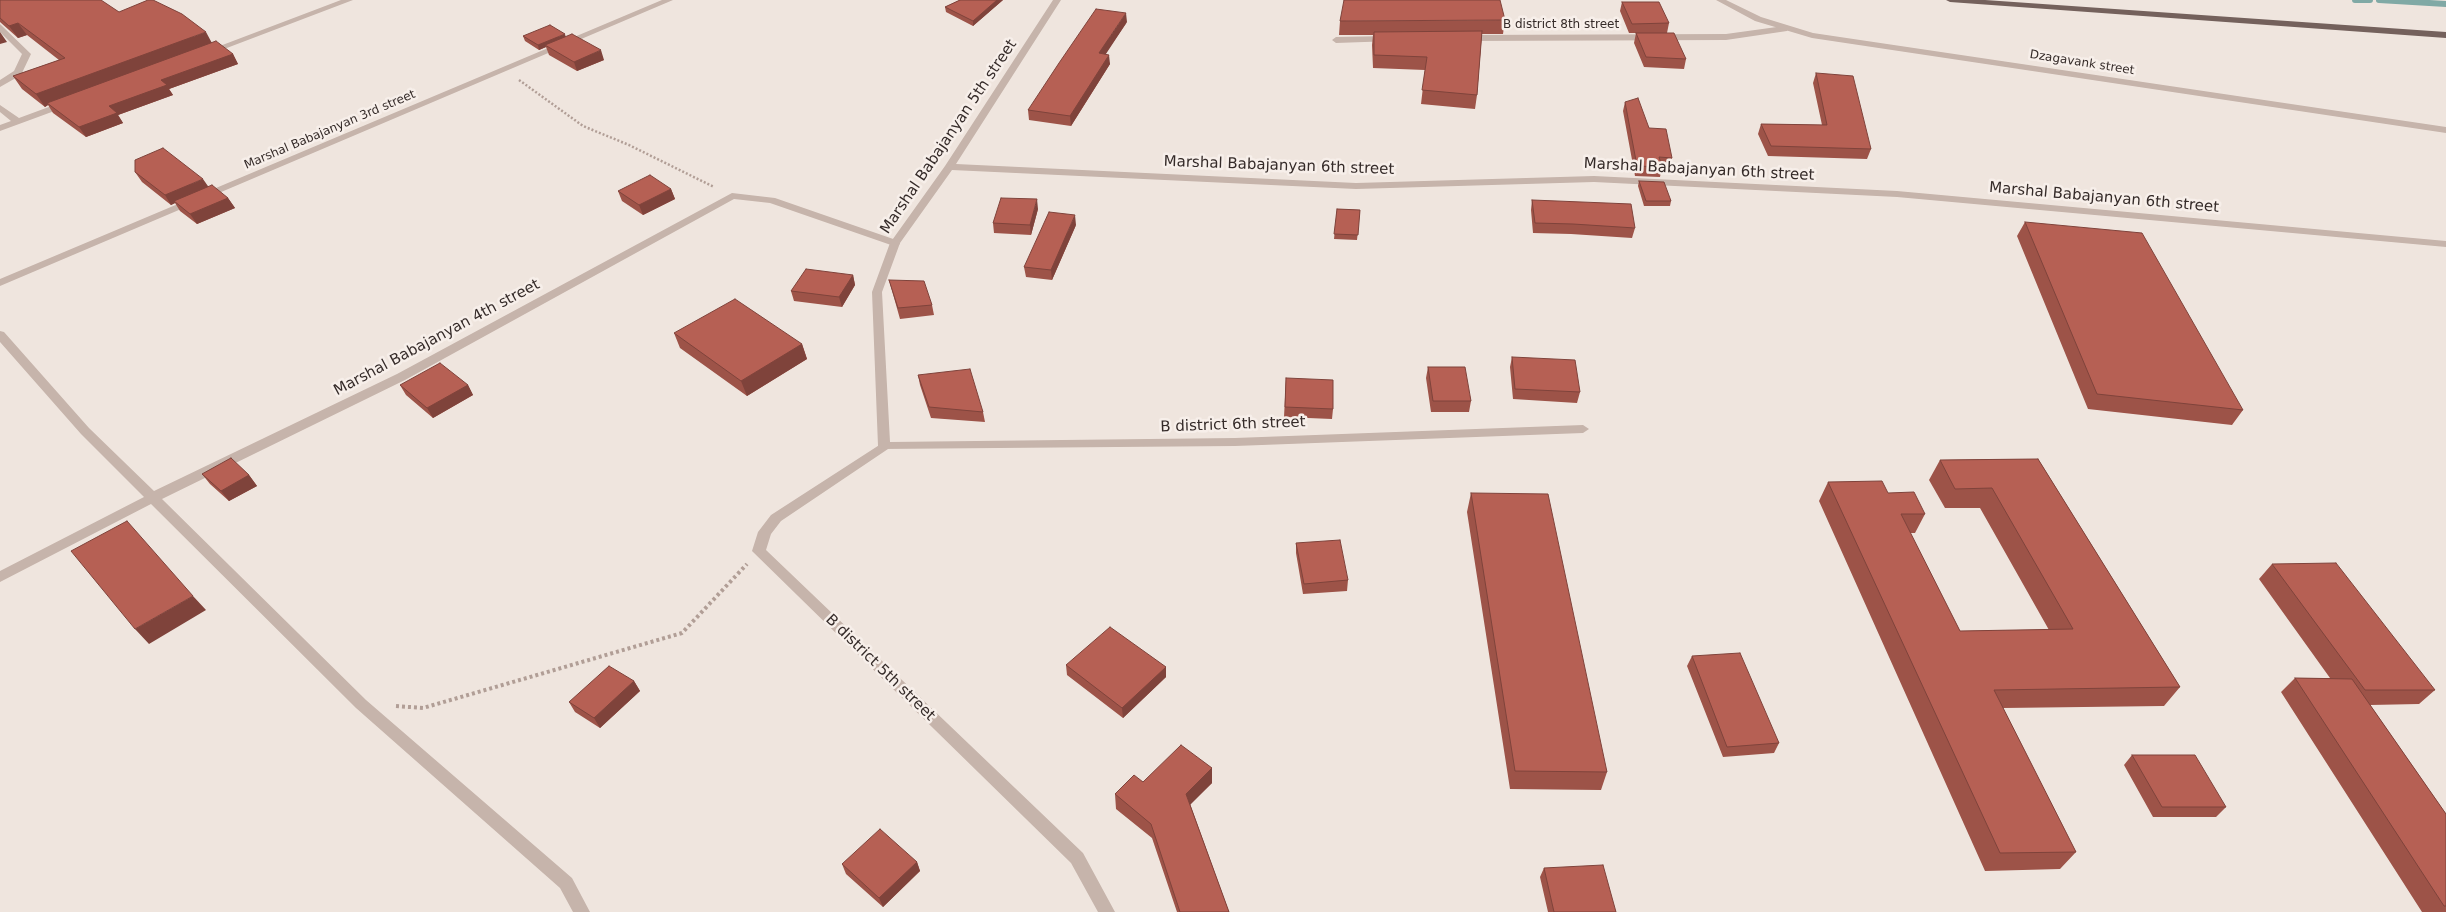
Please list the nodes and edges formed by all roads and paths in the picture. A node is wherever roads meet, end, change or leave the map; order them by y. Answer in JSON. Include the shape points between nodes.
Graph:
{"nodes":[{"id":1,"x":349,"y":0,"type":"edge"},
{"id":2,"x":669,"y":0,"type":"edge"},
{"id":3,"x":1057,"y":0,"type":"edge"},
{"id":4,"x":1720,"y":0,"type":"edge"},
{"id":5,"x":1950,"y":0,"type":"edge"},
{"id":6,"x":0,"y":27,"type":"edge"},
{"id":7,"x":1784,"y":29,"type":"junction"},
{"id":8,"x":2446,"y":35,"type":"edge"},
{"id":9,"x":1459,"y":38,"type":"edge"},
{"id":10,"x":1402,"y":39,"type":"edge"},
{"id":11,"x":1336,"y":40,"type":"dead end"},
{"id":12,"x":202,"y":54,"type":"edge"},
{"id":13,"x":504,"y":70,"type":"junction"},
{"id":14,"x":0,"y":84,"type":"edge"},
{"id":15,"x":73,"y":101,"type":"edge"},
{"id":16,"x":0,"y":108,"type":"edge"},
{"id":17,"x":18,"y":121,"type":"junction"},
{"id":18,"x":0,"y":128,"type":"edge"},
{"id":19,"x":2446,"y":130,"type":"edge"},
{"id":20,"x":949,"y":166,"type":"junction"},
{"id":21,"x":732,"y":196,"type":"junction"},
{"id":22,"x":895,"y":243,"type":"junction"},
{"id":23,"x":2446,"y":244,"type":"edge"},
{"id":24,"x":0,"y":283,"type":"edge"},
{"id":25,"x":0,"y":335,"type":"edge"},
{"id":26,"x":1583,"y":429,"type":"dead end"},
{"id":27,"x":884,"y":446,"type":"junction"},
{"id":28,"x":152,"y":498,"type":"junction"},
{"id":29,"x":759,"y":551,"type":"junction"},
{"id":30,"x":0,"y":577,"type":"edge"},
{"id":31,"x":361,"y":704,"type":"junction"},
{"id":32,"x":582,"y":912,"type":"edge"},
{"id":33,"x":1107,"y":912,"type":"edge"}],
"edges":[{"from":1,"to":12,"type":"street"},
{"from":2,"to":13,"type":"street","name":"Marshal Babajanyan 3rd street"},
{"from":3,"to":20,"type":"street","name":"Marshal Babajanyan 5th street"},
{"from":4,"to":7,"type":"street","name":"Dzagavank street"},
{"from":5,"to":8,"type":"main road"},
{"from":6,"to":14,"type":"street","via":[[27,54],[18,73]]},
{"from":7,"to":9,"type":"street","name":"B district 8th street","via":[[1726,37]]},
{"from":7,"to":19,"type":"street","name":"Dzagavank street"},
{"from":10,"to":11,"type":"street"},
{"from":13,"to":21,"type":"path","via":[[583,126]]},
{"from":13,"to":24,"type":"street","name":"Marshal Babajanyan 3rd street"},
{"from":15,"to":17,"type":"street"},
{"from":16,"to":17,"type":"street"},
{"from":17,"to":18,"type":"street"},
{"from":20,"to":22,"type":"street","name":"Marshal Babajanyan 5th street"},
{"from":20,"to":23,"type":"street","name":"Marshal Babajanyan 6th street","via":[[1356,186],[1594,179],[1897,194]]},
{"from":21,"to":22,"type":"street","via":[[771,200]]},
{"from":21,"to":28,"type":"street","name":"Marshal Babajanyan 4th street","via":[[400,377]]},
{"from":22,"to":27,"type":"street","name":"Marshal Babajanyan 5th street","via":[[876,292]]},
{"from":25,"to":28,"type":"street","via":[[85,432]]},
{"from":26,"to":27,"type":"street","name":"B district 6th street","via":[[1235,442]]},
{"from":27,"to":29,"type":"street","via":[[776,518],[765,532]]},
{"from":28,"to":30,"type":"street","name":"Marshal Babajanyan 4th street"},
{"from":28,"to":31,"type":"street"},
{"from":29,"to":31,"type":"path","via":[[682,634],[423,708]]},
{"from":29,"to":33,"type":"street","name":"B district 5th street","via":[[1077,858]]},
{"from":31,"to":32,"type":"street","via":[[566,883]]}]}
